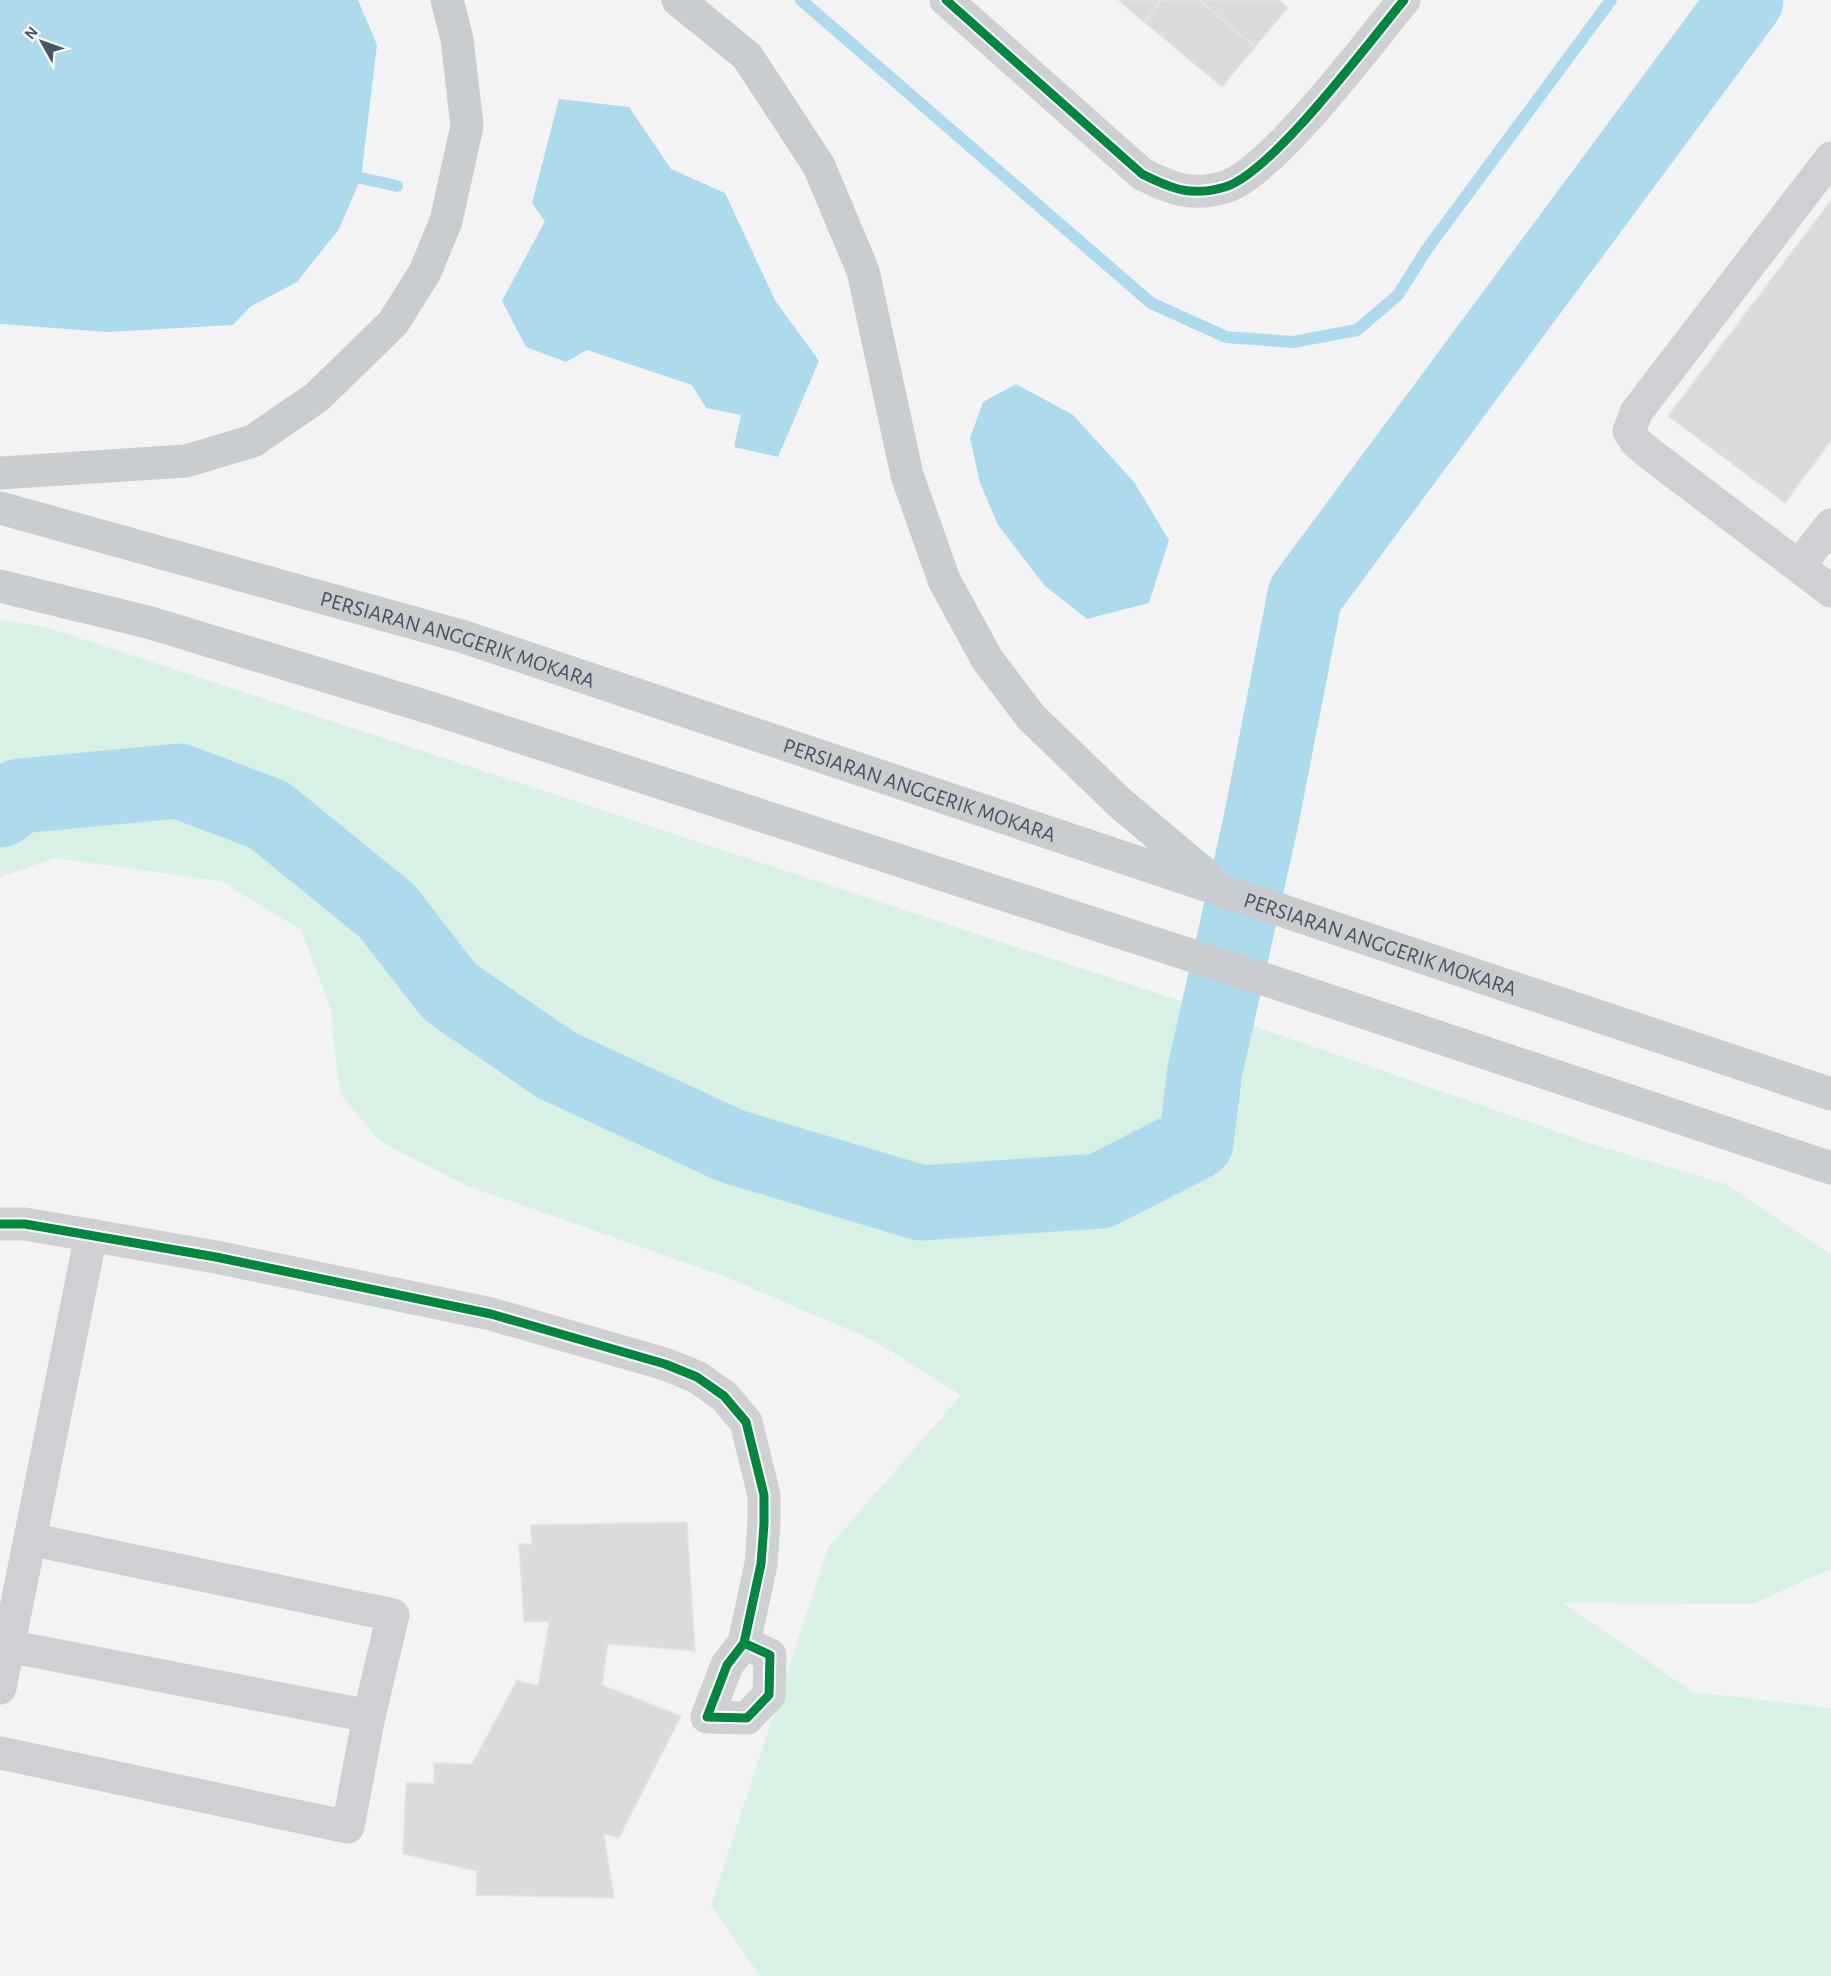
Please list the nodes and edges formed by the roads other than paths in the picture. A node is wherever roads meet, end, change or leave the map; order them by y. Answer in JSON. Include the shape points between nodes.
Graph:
{"nodes":[{"id":1,"x":447,"y":0,"type":"edge"},
{"id":2,"x":678,"y":0,"type":"edge"},
{"id":3,"x":946,"y":0,"type":"edge"},
{"id":4,"x":1404,"y":0,"type":"edge"},
{"id":5,"x":1831,"y":158,"type":"edge"},
{"id":6,"x":0,"y":473,"type":"edge"},
{"id":7,"x":0,"y":508,"type":"edge"},
{"id":8,"x":1831,"y":525,"type":"edge"},
{"id":9,"x":1799,"y":566,"type":"junction"},
{"id":10,"x":0,"y":586,"type":"edge"},
{"id":11,"x":1831,"y":591,"type":"edge"},
{"id":12,"x":1221,"y":888,"type":"junction"},
{"id":13,"x":1831,"y":1094,"type":"edge"},
{"id":14,"x":1831,"y":1168,"type":"edge"},
{"id":15,"x":0,"y":1224,"type":"edge"},
{"id":16,"x":91,"y":1236,"type":"junction"},
{"id":17,"x":30,"y":1539,"type":"junction"},
{"id":18,"x":744,"y":1643,"type":"dead end"},
{"id":19,"x":9,"y":1646,"type":"junction"},
{"id":20,"x":0,"y":1688,"type":"edge"},
{"id":21,"x":369,"y":1716,"type":"junction"},
{"id":22,"x":0,"y":1753,"type":"edge"}],
"edges":[{"from":1,"to":6,"type":"main road","via":[[457,39],[467,126],[446,221],[425,272],[393,322],[317,397],[253,441],[186,461]]},
{"from":2,"to":12,"type":"main road","via":[[747,56],[819,166],[863,271],[907,475],[944,580],[987,659],[1031,717],[1120,803]]},
{"from":3,"to":4,"type":"street","via":[[1142,174],[1180,191],[1225,187],[1248,175],[1289,136]]},
{"from":5,"to":9,"type":"street","via":[[1637,411],[1629,431],[1649,453]]},
{"from":7,"to":12,"type":"main road","name":"PERSIARAN ANGGERIK MOKARA","via":[[461,636]]},
{"from":8,"to":9,"type":"street"},
{"from":9,"to":11,"type":"street"},
{"from":10,"to":14,"type":"main road","via":[[151,623],[434,710]]},
{"from":12,"to":13,"type":"main road","name":"PERSIARAN ANGGERIK MOKARA"},
{"from":15,"to":16,"type":"street","via":[[25,1224]]},
{"from":16,"to":17,"type":"street"},
{"from":16,"to":18,"type":"street","via":[[216,1257],[491,1314],[697,1377],[724,1395],[746,1422],[764,1495],[761,1564]]},
{"from":17,"to":19,"type":"street"},
{"from":17,"to":21,"type":"street","via":[[393,1615]]},
{"from":19,"to":20,"type":"street"},
{"from":19,"to":21,"type":"street"},
{"from":21,"to":22,"type":"street","via":[[348,1827]]}]}
